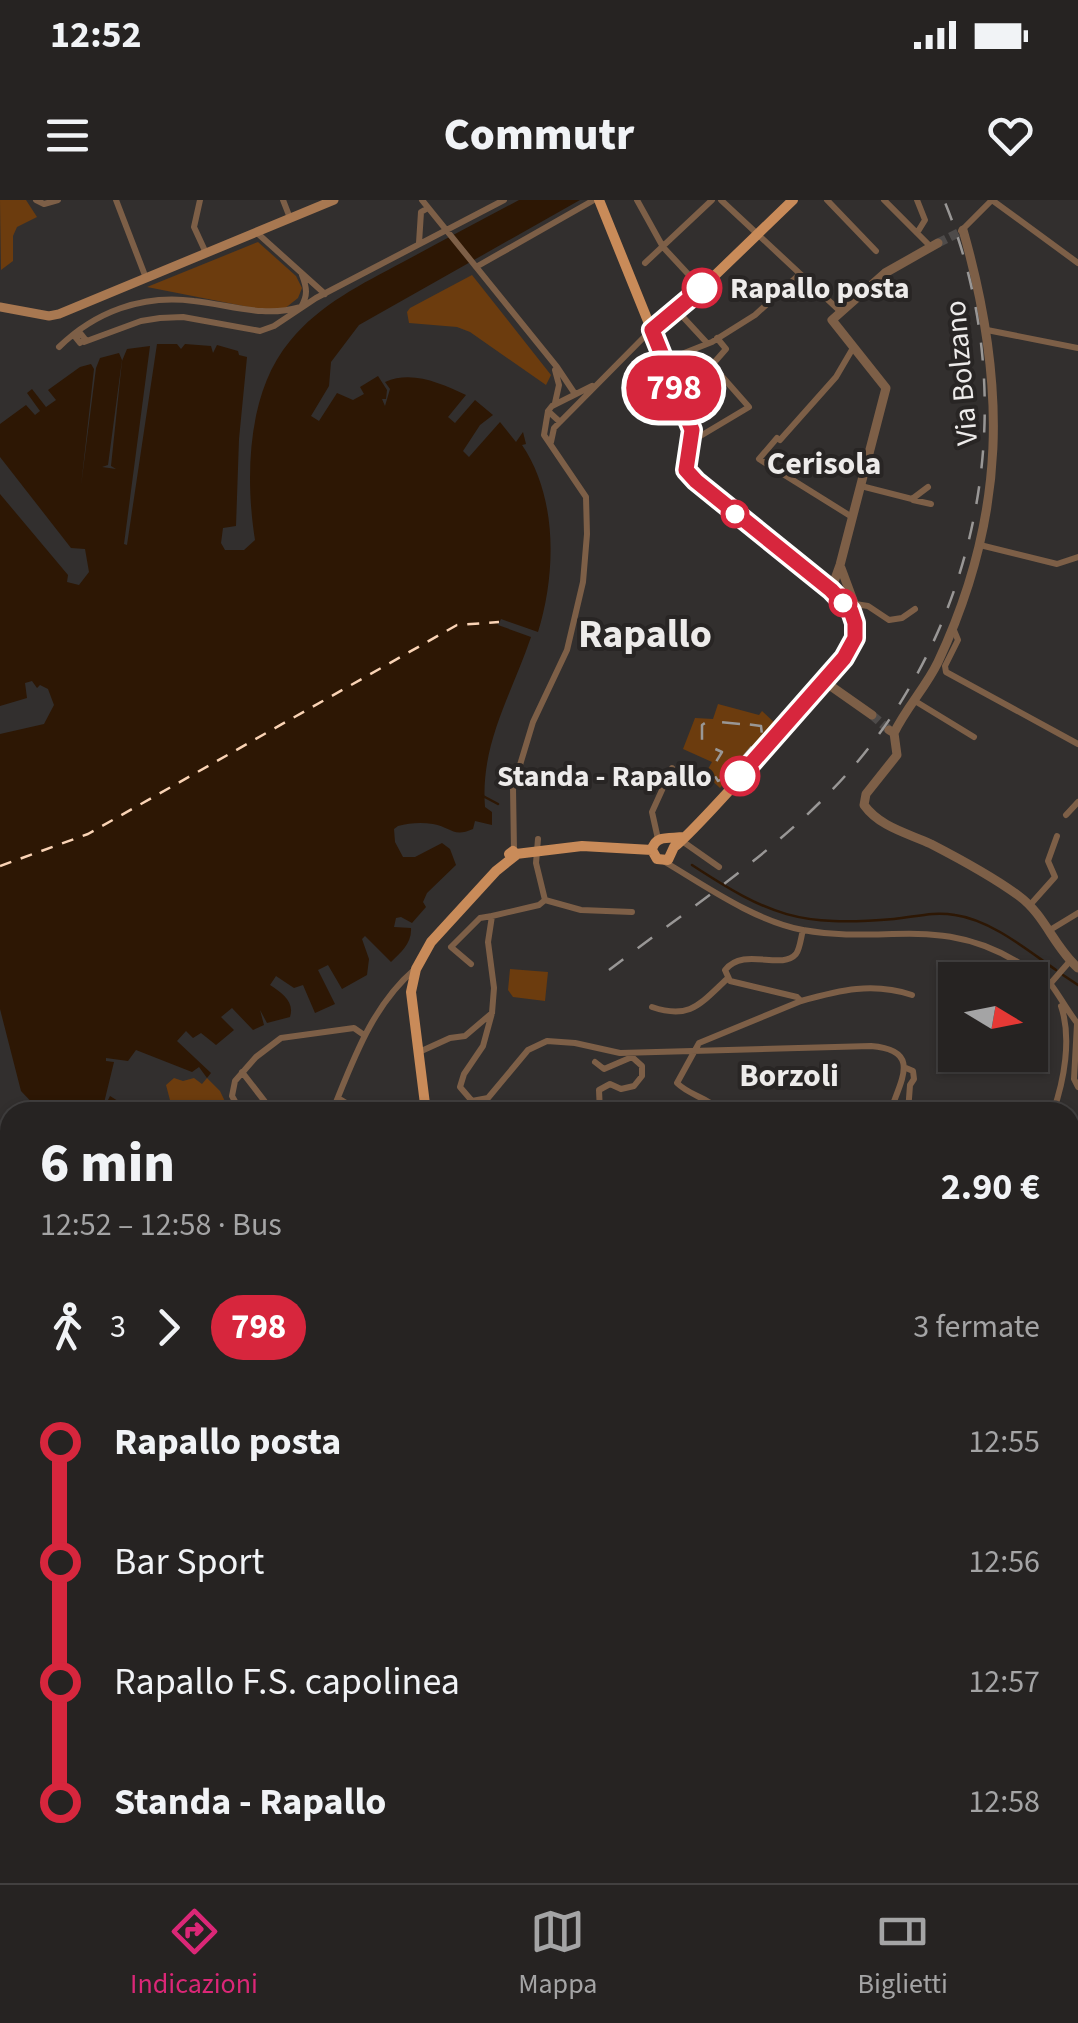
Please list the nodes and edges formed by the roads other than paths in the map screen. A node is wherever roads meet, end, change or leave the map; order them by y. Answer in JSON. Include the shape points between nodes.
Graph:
{"nodes":[{"id":1,"x":36,"y":200,"type":"edge"},
{"id":2,"x":58,"y":200,"type":"edge"},
{"id":3,"x":116,"y":200,"type":"edge"},
{"id":4,"x":200,"y":200,"type":"edge"},
{"id":5,"x":282,"y":200,"type":"edge"},
{"id":6,"x":334,"y":200,"type":"edge"},
{"id":7,"x":422,"y":200,"type":"edge"},
{"id":8,"x":504,"y":200,"type":"edge"},
{"id":9,"x":596,"y":200,"type":"edge"},
{"id":10,"x":637,"y":200,"type":"edge"},
{"id":11,"x":712,"y":200,"type":"edge"},
{"id":12,"x":721,"y":200,"type":"edge"},
{"id":13,"x":794,"y":200,"type":"edge"},
{"id":14,"x":826,"y":200,"type":"edge"},
{"id":15,"x":884,"y":200,"type":"edge"},
{"id":16,"x":917,"y":200,"type":"edge"},
{"id":17,"x":992,"y":200,"type":"edge"},
{"id":18,"x":428,"y":208,"type":"junction"},
{"id":19,"x":290,"y":218,"type":"junction"},
{"id":20,"x":962,"y":231,"type":"joint"},
{"id":21,"x":256,"y":232,"type":"junction"},
{"id":22,"x":448,"y":232,"type":"junction"},
{"id":23,"x":917,"y":233,"type":"junction"},
{"id":24,"x":756,"y":235,"type":"junction"},
{"id":25,"x":419,"y":243,"type":"junction"},
{"id":26,"x":934,"y":244,"type":"joint"},
{"id":27,"x":663,"y":247,"type":"junction"},
{"id":28,"x":876,"y":251,"type":"dead end"},
{"id":29,"x":206,"y":253,"type":"junction"},
{"id":30,"x":645,"y":263,"type":"dead end"},
{"id":31,"x":1078,"y":263,"type":"edge"},
{"id":32,"x":474,"y":264,"type":"junction"},
{"id":33,"x":800,"y":274,"type":"junction"},
{"id":34,"x":302,"y":275,"type":"junction"},
{"id":35,"x":146,"y":278,"type":"junction"},
{"id":36,"x":702,"y":288,"type":"junction"},
{"id":37,"x":325,"y":294,"type":"junction"},
{"id":38,"x":0,"y":307,"type":"edge"},
{"id":39,"x":301,"y":307,"type":"junction"},
{"id":40,"x":842,"y":312,"type":"junction"},
{"id":41,"x":683,"y":316,"type":"dead end"},
{"id":42,"x":652,"y":330,"type":"junction"},
{"id":43,"x":987,"y":330,"type":"junction"},
{"id":44,"x":717,"y":338,"type":"junction"},
{"id":45,"x":707,"y":344,"type":"junction"},
{"id":46,"x":853,"y":348,"type":"junction"},
{"id":47,"x":1078,"y":348,"type":"edge"},
{"id":48,"x":550,"y":360,"type":"junction"},
{"id":49,"x":664,"y":361,"type":"junction"},
{"id":50,"x":593,"y":386,"type":"junction"},
{"id":51,"x":575,"y":394,"type":"junction"},
{"id":52,"x":555,"y":403,"type":"junction"},
{"id":53,"x":574,"y":407,"type":"junction"},
{"id":54,"x":548,"y":411,"type":"junction"},
{"id":55,"x":560,"y":422,"type":"junction"},
{"id":56,"x":692,"y":441,"type":"junction"},
{"id":57,"x":550,"y":443,"type":"junction"},
{"id":58,"x":861,"y":486,"type":"junction"},
{"id":59,"x":928,"y":487,"type":"dead end"},
{"id":60,"x":912,"y":499,"type":"junction"},
{"id":61,"x":931,"y":504,"type":"dead end"},
{"id":62,"x":852,"y":517,"type":"junction"},
{"id":63,"x":980,"y":545,"type":"junction"},
{"id":64,"x":1078,"y":558,"type":"edge"},
{"id":65,"x":840,"y":565,"type":"junction"},
{"id":66,"x":846,"y":586,"type":"junction"},
{"id":67,"x":843,"y":599,"type":"junction"},
{"id":68,"x":915,"y":609,"type":"dead end"},
{"id":69,"x":953,"y":628,"type":"junction"},
{"id":70,"x":825,"y":682,"type":"junction"},
{"id":71,"x":916,"y":700,"type":"junction"},
{"id":72,"x":872,"y":715,"type":"tunnel mouth"},
{"id":73,"x":974,"y":736,"type":"dead end"},
{"id":74,"x":1078,"y":744,"type":"edge"},
{"id":75,"x":672,"y":768,"type":"dead end"},
{"id":76,"x":1078,"y":802,"type":"edge"},
{"id":77,"x":1066,"y":815,"type":"dead end"},
{"id":78,"x":1057,"y":836,"type":"dead end"},
{"id":79,"x":670,"y":842,"type":"junction"},
{"id":80,"x":537,"y":845,"type":"junction"},
{"id":81,"x":511,"y":853,"type":"junction"},
{"id":82,"x":664,"y":861,"type":"junction"},
{"id":83,"x":719,"y":867,"type":"dead end"},
{"id":84,"x":545,"y":900,"type":"junction"},
{"id":85,"x":1030,"y":905,"type":"junction"},
{"id":86,"x":632,"y":912,"type":"dead end"},
{"id":87,"x":1078,"y":913,"type":"edge"},
{"id":88,"x":492,"y":916,"type":"junction"},
{"id":89,"x":803,"y":930,"type":"junction"},
{"id":90,"x":1050,"y":930,"type":"junction"},
{"id":91,"x":1016,"y":962,"type":"edge"},
{"id":92,"x":471,"y":964,"type":"dead end"},
{"id":93,"x":1071,"y":965,"type":"edge"},
{"id":94,"x":416,"y":968,"type":"junction"},
{"id":95,"x":727,"y":978,"type":"junction"},
{"id":96,"x":1048,"y":980,"type":"edge"},
{"id":97,"x":1051,"y":982,"type":"junction"},
{"id":98,"x":494,"y":988,"type":"junction"},
{"id":99,"x":912,"y":995,"type":"dead end"},
{"id":100,"x":502,"y":998,"type":"dead end"},
{"id":101,"x":1060,"y":1001,"type":"junction"},
{"id":102,"x":801,"y":1002,"type":"junction"},
{"id":103,"x":652,"y":1008,"type":"dead end"},
{"id":104,"x":492,"y":1013,"type":"junction"},
{"id":105,"x":1077,"y":1023,"type":"edge"},
{"id":106,"x":364,"y":1034,"type":"junction"},
{"id":107,"x":697,"y":1052,"type":"junction"},
{"id":108,"x":417,"y":1053,"type":"junction"},
{"id":109,"x":595,"y":1062,"type":"dead end"},
{"id":110,"x":906,"y":1068,"type":"junction"},
{"id":111,"x":242,"y":1072,"type":"junction"},
{"id":112,"x":1078,"y":1087,"type":"edge"},
{"id":113,"x":338,"y":1098,"type":"junction"},
{"id":114,"x":235,"y":1102,"type":"edge"},
{"id":115,"x":266,"y":1102,"type":"edge"},
{"id":116,"x":336,"y":1102,"type":"edge"},
{"id":117,"x":344,"y":1102,"type":"edge"},
{"id":118,"x":426,"y":1102,"type":"edge"},
{"id":119,"x":600,"y":1102,"type":"edge"},
{"id":120,"x":712,"y":1102,"type":"edge"},
{"id":121,"x":894,"y":1102,"type":"edge"},
{"id":122,"x":909,"y":1102,"type":"edge"},
{"id":123,"x":1056,"y":1102,"type":"edge"}],
"edges":[{"from":1,"to":2,"type":"street"},
{"from":3,"to":35,"type":"street"},
{"from":4,"to":29,"type":"street","via":[[194,227]]},
{"from":5,"to":19,"type":"street"},
{"from":6,"to":19,"type":"main road"},
{"from":7,"to":18,"type":"street"},
{"from":8,"to":22,"type":"street"},
{"from":9,"to":32,"type":"street"},
{"from":9,"to":42,"type":"main road"},
{"from":10,"to":27,"type":"street"},
{"from":11,"to":27,"type":"street"},
{"from":12,"to":24,"type":"street"},
{"from":13,"to":24,"type":"main road"},
{"from":14,"to":28,"type":"street"},
{"from":15,"to":23,"type":"street"},
{"from":16,"to":23,"type":"street","via":[[925,220]]},
{"from":17,"to":20,"type":"street"},
{"from":17,"to":31,"type":"street"},
{"from":18,"to":22,"type":"street"},
{"from":18,"to":25,"type":"street","via":[[421,212]]},
{"from":19,"to":21,"type":"main road"},
{"from":20,"to":43,"type":"street","name":"Via Bolzano"},
{"from":21,"to":29,"type":"main road"},
{"from":21,"to":34,"type":"street"},
{"from":22,"to":25,"type":"street"},
{"from":22,"to":32,"type":"street"},
{"from":23,"to":26,"type":"street"},
{"from":24,"to":33,"type":"street"},
{"from":24,"to":36,"type":"main road"},
{"from":25,"to":37,"type":"street"},
{"from":26,"to":40,"type":"street","via":[[885,272]]},
{"from":27,"to":30,"type":"street"},
{"from":27,"to":36,"type":"street"},
{"from":29,"to":35,"type":"main road"},
{"from":32,"to":48,"type":"street"},
{"from":33,"to":40,"type":"street"},
{"from":33,"to":44,"type":"street"},
{"from":34,"to":37,"type":"street"},
{"from":34,"to":39,"type":"street","via":[[308,290]]},
{"from":35,"to":38,"type":"main road","via":[[49,316]]},
{"from":36,"to":42,"type":"main road"},
{"from":37,"to":39,"type":"street"},
{"from":39,"to":39,"type":"street","via":[[260,331],[184,317],[80,336],[117,308],[142,303],[192,300],[262,314]]},
{"from":40,"to":46,"type":"street","via":[[832,320]]},
{"from":41,"to":45,"type":"street"},
{"from":42,"to":49,"type":"main road"},
{"from":42,"to":50,"type":"street"},
{"from":43,"to":47,"type":"street"},
{"from":43,"to":63,"type":"street","name":"Via Bolzano","via":[[994,458]]},
{"from":44,"to":45,"type":"street"},
{"from":44,"to":56,"type":"street","via":[[726,349],[712,364],[749,407]]},
{"from":45,"to":49,"type":"street"},
{"from":46,"to":58,"type":"street","via":[[886,388]]},
{"from":46,"to":62,"type":"street","via":[[836,377],[759,459]]},
{"from":48,"to":51,"type":"street"},
{"from":48,"to":52,"type":"street","via":[[559,380]]},
{"from":49,"to":56,"type":"main road"},
{"from":50,"to":51,"type":"street"},
{"from":50,"to":53,"type":"street"},
{"from":51,"to":52,"type":"street"},
{"from":51,"to":53,"type":"street"},
{"from":52,"to":54,"type":"street"},
{"from":53,"to":55,"type":"street"},
{"from":54,"to":55,"type":"street"},
{"from":54,"to":57,"type":"street","via":[[544,434]]},
{"from":55,"to":57,"type":"street"},
{"from":56,"to":67,"type":"main road","via":[[686,466],[691,477]]},
{"from":57,"to":81,"type":"street","via":[[586,497],[584,568],[566,650],[513,788]]},
{"from":58,"to":60,"type":"street"},
{"from":58,"to":62,"type":"street"},
{"from":59,"to":60,"type":"street"},
{"from":60,"to":61,"type":"street"},
{"from":62,"to":65,"type":"street"},
{"from":63,"to":64,"type":"street","via":[[1058,564]]},
{"from":63,"to":69,"type":"street","name":"Via Bolzano"},
{"from":65,"to":66,"type":"street"},
{"from":65,"to":67,"type":"street"},
{"from":66,"to":67,"type":"street"},
{"from":66,"to":67,"type":"street"},
{"from":67,"to":68,"type":"street","via":[[889,620]]},
{"from":67,"to":70,"type":"main road","via":[[855,623],[852,646]]},
{"from":69,"to":71,"type":"street","name":"Via Bolzano"},
{"from":69,"to":74,"type":"street","via":[[958,640],[946,672]]},
{"from":70,"to":72,"type":"street"},
{"from":70,"to":79,"type":"main road"},
{"from":71,"to":73,"type":"street"},
{"from":71,"to":85,"type":"street","name":"Via Bolzano","via":[[891,731],[896,755],[864,805]]},
{"from":75,"to":79,"type":"street","via":[[652,812]]},
{"from":76,"to":77,"type":"street"},
{"from":78,"to":85,"type":"street","via":[[1048,861],[1054,877]]},
{"from":79,"to":80,"type":"main road"},
{"from":79,"to":82,"type":"main road","via":[[671,858]]},
{"from":79,"to":82,"type":"main road","via":[[656,858]]},
{"from":79,"to":83,"type":"street"},
{"from":80,"to":81,"type":"main road"},
{"from":80,"to":84,"type":"street"},
{"from":81,"to":94,"type":"main road"},
{"from":82,"to":89,"type":"street","via":[[757,914]]},
{"from":84,"to":86,"type":"street"},
{"from":84,"to":88,"type":"street"},
{"from":85,"to":90,"type":"street"},
{"from":87,"to":90,"type":"street"},
{"from":88,"to":92,"type":"street","via":[[480,918],[451,947]]},
{"from":88,"to":98,"type":"street","via":[[488,960]]},
{"from":89,"to":91,"type":"street","via":[[953,934]]},
{"from":89,"to":95,"type":"street","via":[[795,955],[738,960],[725,970]]},
{"from":90,"to":93,"type":"street"},
{"from":93,"to":97,"type":"street"},
{"from":94,"to":106,"type":"street"},
{"from":94,"to":108,"type":"main road"},
{"from":95,"to":102,"type":"street"},
{"from":95,"to":103,"type":"street","via":[[684,1012]]},
{"from":96,"to":97,"type":"street"},
{"from":97,"to":101,"type":"street"},
{"from":98,"to":100,"type":"street"},
{"from":98,"to":104,"type":"street"},
{"from":99,"to":102,"type":"street","via":[[858,987]]},
{"from":101,"to":105,"type":"street"},
{"from":101,"to":123,"type":"street","via":[[1066,1018]]},
{"from":102,"to":107,"type":"street","via":[[707,1040]]},
{"from":104,"to":107,"type":"street","via":[[483,1046],[462,1079],[472,1101],[488,1098],[536,1045],[554,1040],[620,1052]]},
{"from":104,"to":108,"type":"street","via":[[465,1036]]},
{"from":105,"to":112,"type":"street"},
{"from":106,"to":111,"type":"street","via":[[354,1028],[281,1038]]},
{"from":106,"to":113,"type":"street"},
{"from":107,"to":110,"type":"street","via":[[871,1046],[894,1049]]},
{"from":107,"to":120,"type":"street","via":[[677,1084]]},
{"from":108,"to":118,"type":"main road"},
{"from":109,"to":119,"type":"street","via":[[604,1069],[632,1057],[642,1066],[634,1086],[610,1084],[599,1090]]},
{"from":110,"to":121,"type":"street"},
{"from":110,"to":122,"type":"street","via":[[914,1079]]},
{"from":111,"to":114,"type":"street"},
{"from":111,"to":115,"type":"street"},
{"from":113,"to":116,"type":"street"},
{"from":113,"to":117,"type":"street"}]}
